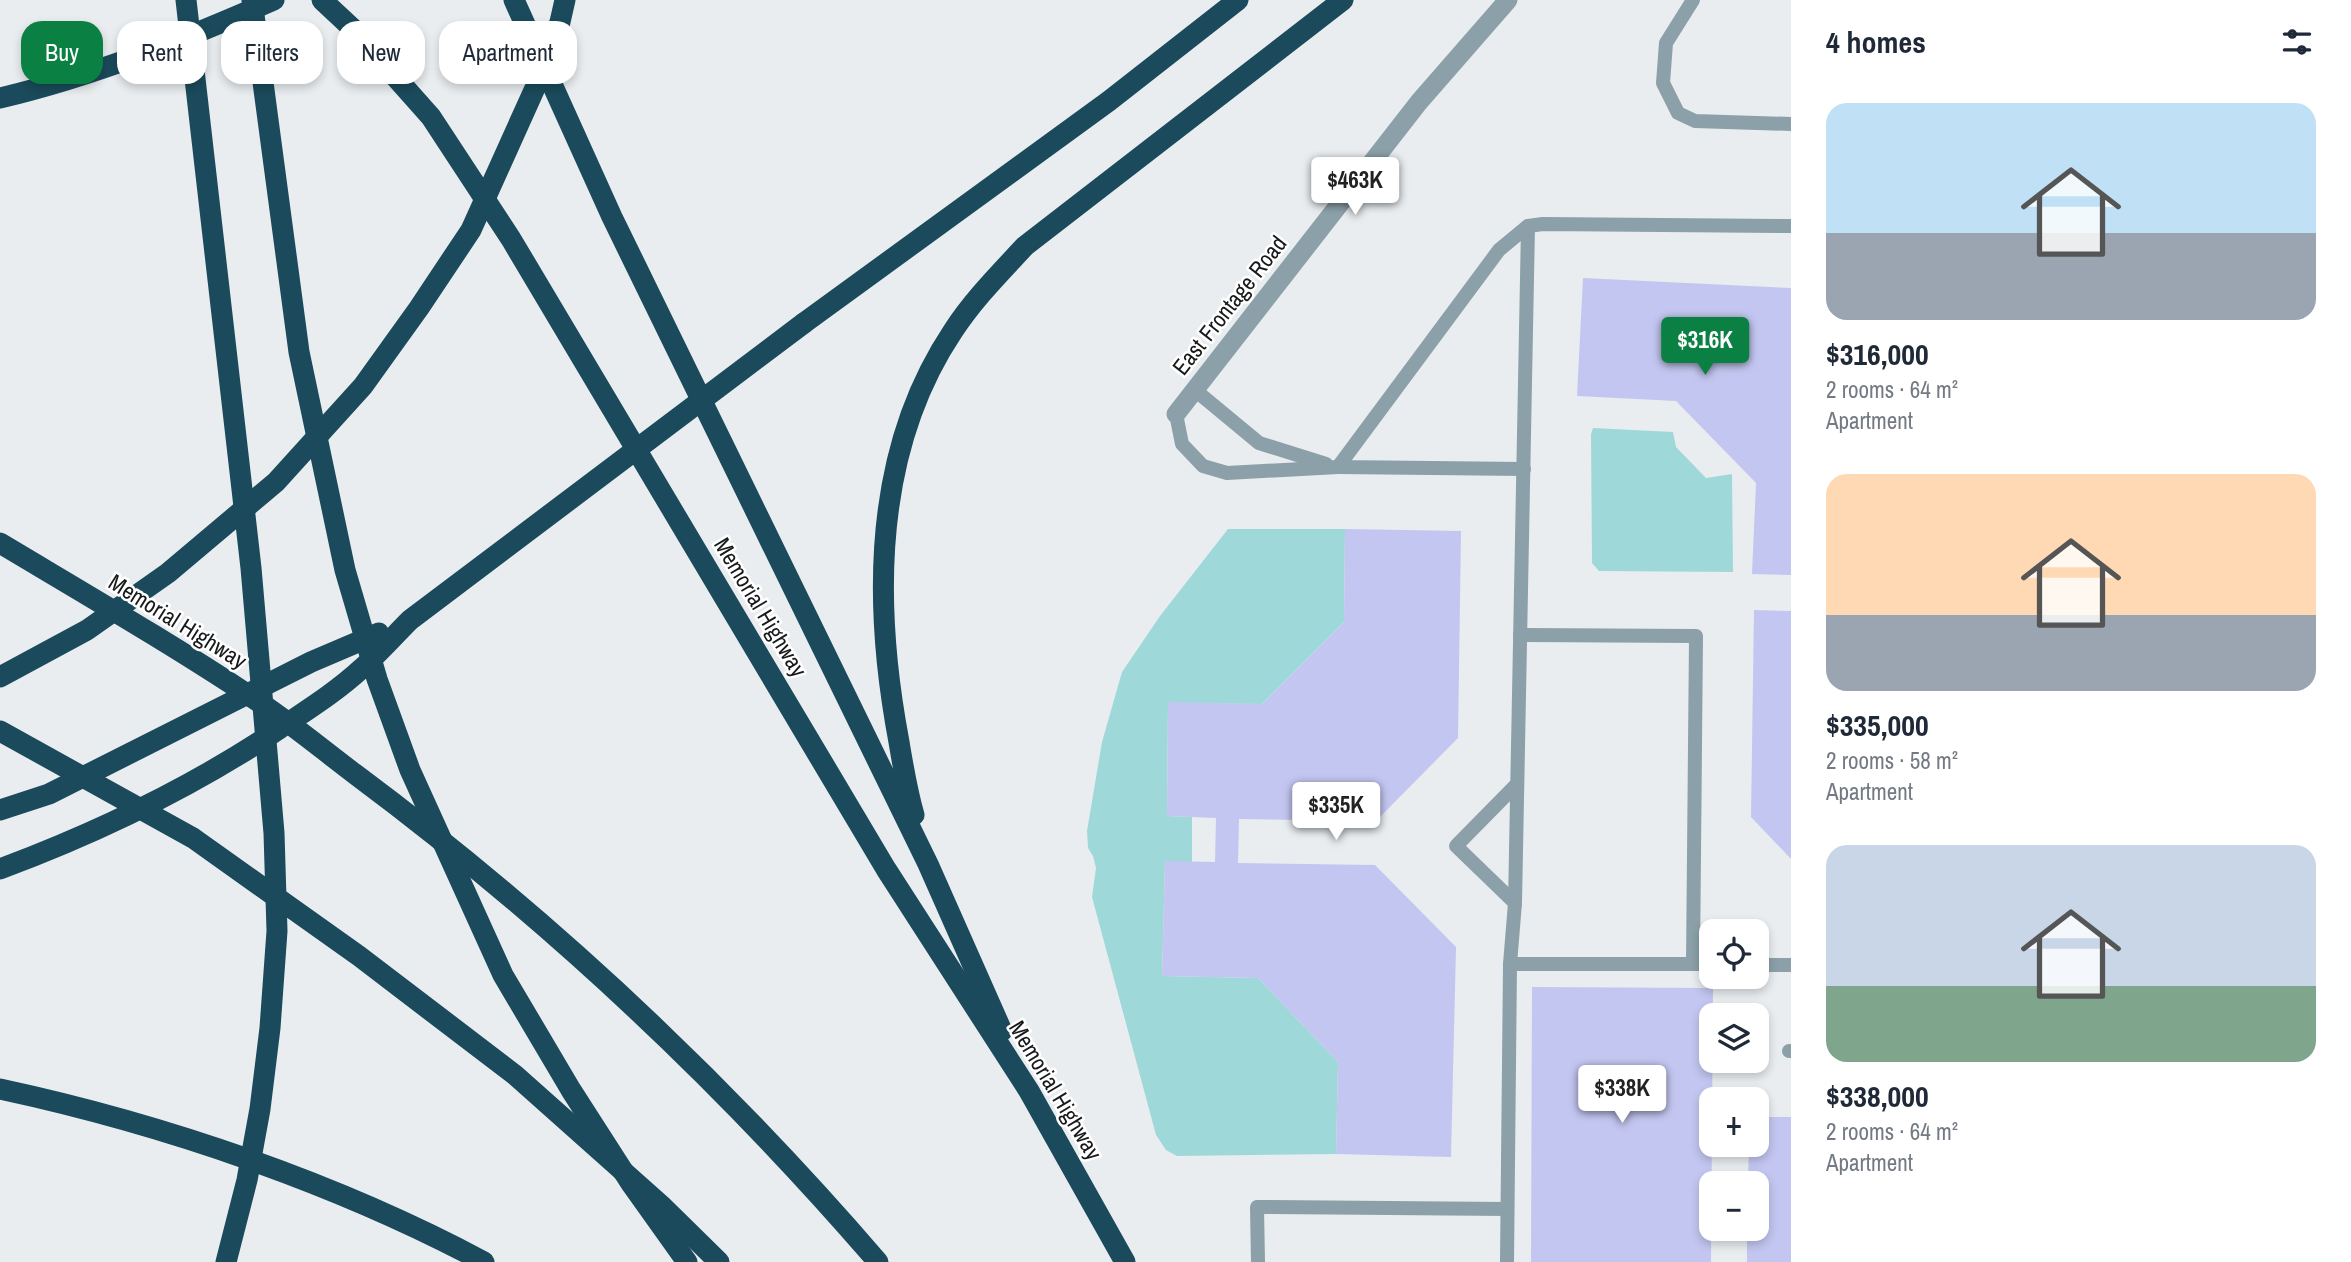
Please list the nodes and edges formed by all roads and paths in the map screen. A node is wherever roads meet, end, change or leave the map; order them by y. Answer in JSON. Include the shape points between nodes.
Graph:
{"nodes":[{"id":1,"x":186,"y":0,"type":"edge"},
{"id":2,"x":252,"y":0,"type":"edge"},
{"id":3,"x":274,"y":0,"type":"edge"},
{"id":4,"x":322,"y":0,"type":"edge"},
{"id":5,"x":514,"y":0,"type":"edge"},
{"id":6,"x":565,"y":0,"type":"edge"},
{"id":7,"x":1238,"y":0,"type":"edge"},
{"id":8,"x":1343,"y":0,"type":"edge"},
{"id":9,"x":1508,"y":0,"type":"edge"},
{"id":10,"x":1693,"y":0,"type":"edge"},
{"id":11,"x":0,"y":98,"type":"edge"},
{"id":12,"x":1791,"y":124,"type":"edge"},
{"id":13,"x":1528,"y":226,"type":"junction"},
{"id":14,"x":1791,"y":226,"type":"edge"},
{"id":15,"x":1195,"y":390,"type":"junction"},
{"id":16,"x":1176,"y":414,"type":"joint"},
{"id":17,"x":1338,"y":467,"type":"junction"},
{"id":18,"x":1524,"y":469,"type":"junction"},
{"id":19,"x":0,"y":543,"type":"edge"},
{"id":20,"x":410,"y":620,"type":"junction"},
{"id":21,"x":1520,"y":635,"type":"junction"},
{"id":22,"x":0,"y":677,"type":"edge"},
{"id":23,"x":0,"y":731,"type":"edge"},
{"id":24,"x":1517,"y":784,"type":"junction"},
{"id":25,"x":0,"y":810,"type":"edge"},
{"id":26,"x":928,"y":864,"type":"junction"},
{"id":27,"x":0,"y":869,"type":"edge"},
{"id":28,"x":1515,"y":903,"type":"junction"},
{"id":29,"x":1510,"y":964,"type":"junction"},
{"id":30,"x":1693,"y":964,"type":"junction"},
{"id":31,"x":1699,"y":964,"type":"edge"},
{"id":32,"x":1769,"y":965,"type":"edge"},
{"id":33,"x":1791,"y":965,"type":"edge"},
{"id":34,"x":0,"y":1088,"type":"edge"},
{"id":35,"x":1029,"y":1091,"type":"junction"},
{"id":36,"x":1507,"y":1209,"type":"junction"},
{"id":37,"x":226,"y":1262,"type":"edge"},
{"id":38,"x":484,"y":1262,"type":"edge"},
{"id":39,"x":687,"y":1262,"type":"edge"},
{"id":40,"x":719,"y":1262,"type":"edge"},
{"id":41,"x":878,"y":1262,"type":"edge"},
{"id":42,"x":1125,"y":1262,"type":"edge"},
{"id":43,"x":1258,"y":1262,"type":"edge"},
{"id":44,"x":1507,"y":1262,"type":"edge"}],
"edges":[{"from":1,"to":37,"type":"highway","bridge":true,"via":[[251,568],[277,907],[260,1109]]},
{"from":2,"to":39,"type":"highway","bridge":true,"via":[[299,352],[345,570],[377,679],[410,770],[503,975],[577,1101]]},
{"from":3,"to":11,"type":"highway","bridge":true,"via":[[182,41]]},
{"from":4,"to":35,"type":"highway","name":"Memorial Highway","via":[[431,117],[511,239],[886,869]]},
{"from":5,"to":26,"type":"highway","via":[[612,217]]},
{"from":6,"to":22,"type":"highway","bridge":true,"via":[[535,88],[471,230],[363,386],[276,482],[169,573],[87,630]]},
{"from":7,"to":20,"type":"highway","bridge":true,"via":[[1110,101],[804,323]]},
{"from":8,"to":26,"type":"highway","via":[[1025,246],[961,320],[930,370],[895,471],[882,579],[892,708]]},
{"from":9,"to":15,"type":"street","name":"East Frontage Road","via":[[1419,102]]},
{"from":10,"to":12,"type":"lane","via":[[1666,43],[1663,82],[1678,113],[1695,121]]},
{"from":13,"to":14,"type":"lane"},
{"from":13,"to":17,"type":"lane","via":[[1499,250]]},
{"from":13,"to":18,"type":"lane"},
{"from":15,"to":16,"type":"street","name":"East Frontage Road"},
{"from":15,"to":17,"type":"lane","via":[[1259,443]]},
{"from":16,"to":17,"type":"lane","via":[[1182,444],[1203,466],[1227,473]]},
{"from":17,"to":18,"type":"lane"},
{"from":18,"to":21,"type":"lane"},
{"from":19,"to":41,"type":"highway","name":"Memorial Highway","via":[[250,696],[424,825],[611,985],[690,1060]]},
{"from":20,"to":25,"type":"highway","bridge":true,"via":[[311,662],[49,794]]},
{"from":20,"to":27,"type":"highway","bridge":true,"via":[[327,696],[233,760],[93,833]]},
{"from":21,"to":24,"type":"lane"},
{"from":21,"to":30,"type":"lane","via":[[1696,636]]},
{"from":23,"to":40,"type":"highway","via":[[193,838],[359,956],[515,1075]]},
{"from":24,"to":28,"type":"lane"},
{"from":24,"to":28,"type":"lane","via":[[1456,846]]},
{"from":26,"to":35,"type":"highway"},
{"from":28,"to":29,"type":"lane"},
{"from":29,"to":30,"type":"lane"},
{"from":29,"to":36,"type":"lane"},
{"from":30,"to":31,"type":"lane"},
{"from":32,"to":33,"type":"lane"},
{"from":34,"to":38,"type":"highway","via":[[204,1145],[337,1194]]},
{"from":35,"to":42,"type":"highway","name":"Memorial Highway"},
{"from":36,"to":43,"type":"lane","via":[[1257,1207]]},
{"from":36,"to":44,"type":"lane"}]}
